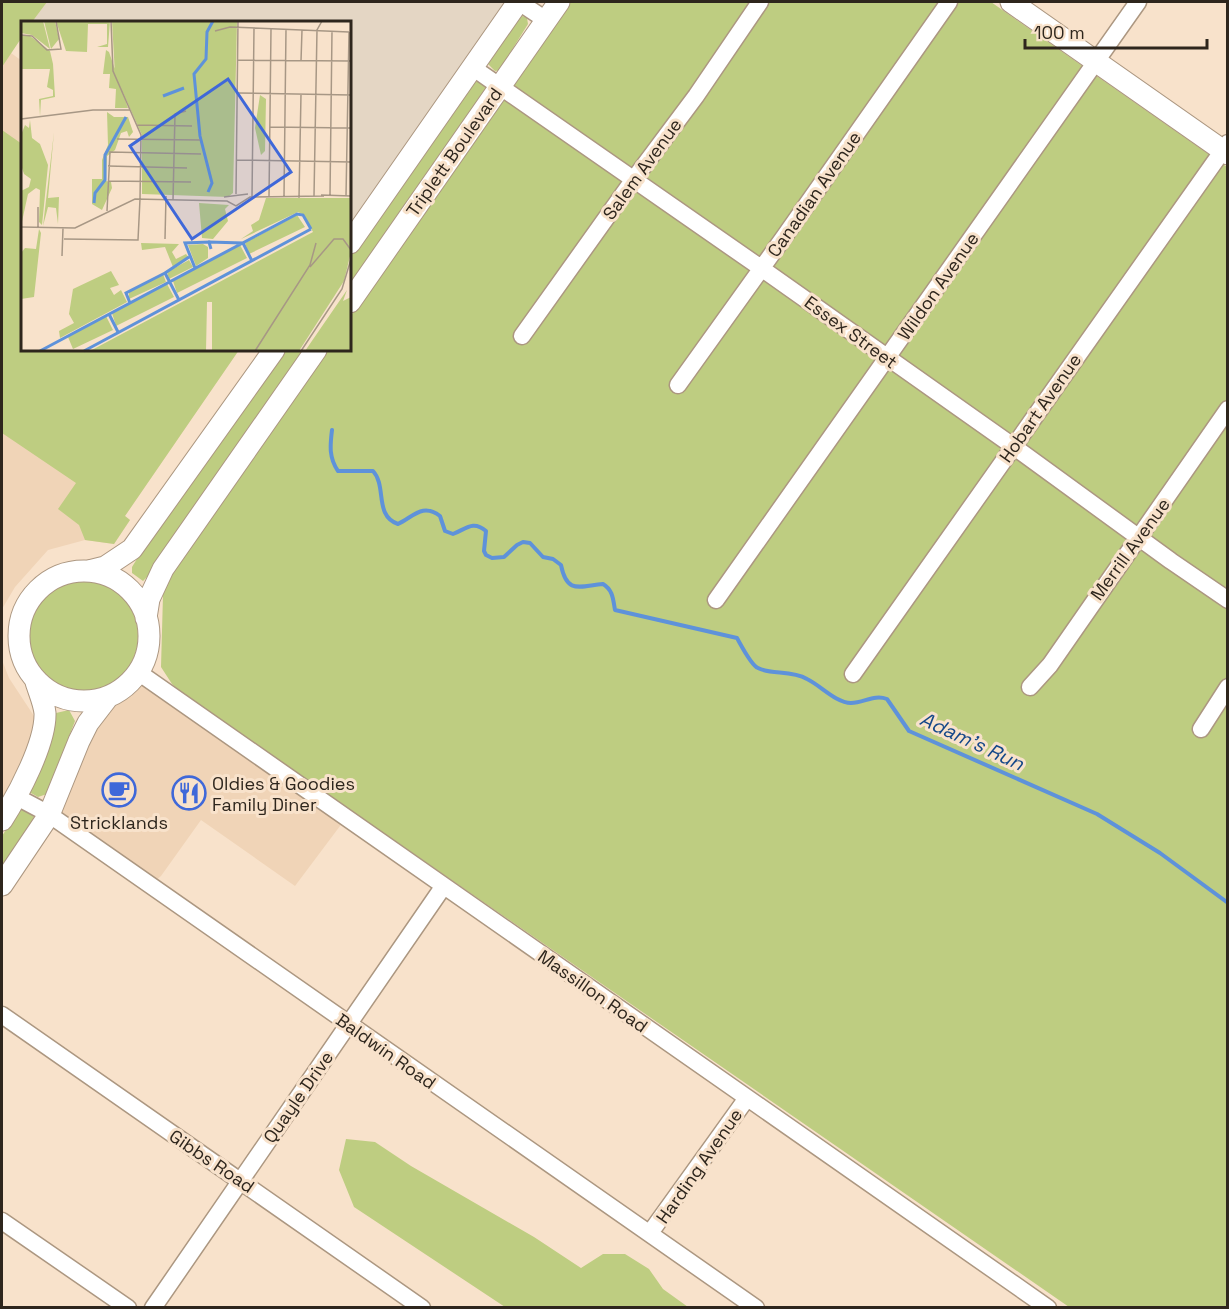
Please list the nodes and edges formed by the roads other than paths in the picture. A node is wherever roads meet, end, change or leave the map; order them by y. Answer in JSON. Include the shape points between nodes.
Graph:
{"nodes":[{"id":1,"x":519,"y":2,"type":"edge"},
{"id":2,"x":559,"y":2,"type":"edge"},
{"id":3,"x":760,"y":2,"type":"edge"},
{"id":4,"x":949,"y":2,"type":"edge"},
{"id":5,"x":1011,"y":2,"type":"edge"},
{"id":6,"x":1138,"y":2,"type":"edge"},
{"id":7,"x":546,"y":20,"type":"junction"},
{"id":8,"x":1096,"y":61,"type":"junction"},
{"id":9,"x":472,"y":67,"type":"junction"},
{"id":10,"x":500,"y":86,"type":"junction"},
{"id":11,"x":1226,"y":149,"type":"edge"},
{"id":12,"x":634,"y":179,"type":"junction"},
{"id":13,"x":351,"y":242,"type":"edge"},
{"id":14,"x":761,"y":268,"type":"junction"},
{"id":15,"x":351,"y":301,"type":"edge"},
{"id":16,"x":522,"y":336,"type":"dead end"},
{"id":17,"x":273,"y":351,"type":"edge"},
{"id":18,"x":315,"y":351,"type":"edge"},
{"id":19,"x":887,"y":358,"type":"junction"},
{"id":20,"x":678,"y":385,"type":"dead end"},
{"id":21,"x":1227,"y":409,"type":"edge"},
{"id":22,"x":1012,"y":446,"type":"junction"},
{"id":23,"x":1139,"y":538,"type":"junction"},
{"id":24,"x":89,"y":571,"type":"junction"},
{"id":25,"x":716,"y":600,"type":"dead end"},
{"id":26,"x":1227,"y":600,"type":"edge"},
{"id":27,"x":146,"y":618,"type":"junction"},
{"id":28,"x":138,"y":672,"type":"junction"},
{"id":29,"x":853,"y":674,"type":"dead end"},
{"id":30,"x":36,"y":682,"type":"junction"},
{"id":31,"x":1030,"y":687,"type":"dead end"},
{"id":32,"x":1227,"y":687,"type":"edge"},
{"id":33,"x":108,"y":697,"type":"junction"},
{"id":34,"x":1201,"y":729,"type":"dead end"},
{"id":35,"x":15,"y":796,"type":"junction"},
{"id":36,"x":49,"y":815,"type":"junction"},
{"id":37,"x":2,"y":820,"type":"edge"},
{"id":38,"x":2,"y":885,"type":"edge"},
{"id":39,"x":443,"y":887,"type":"junction"},
{"id":40,"x":2,"y":1015,"type":"edge"},
{"id":41,"x":348,"y":1025,"type":"junction"},
{"id":42,"x":747,"y":1098,"type":"junction"},
{"id":43,"x":242,"y":1180,"type":"junction"},
{"id":44,"x":2,"y":1221,"type":"edge"},
{"id":45,"x":650,"y":1233,"type":"junction"},
{"id":46,"x":128,"y":1308,"type":"edge"},
{"id":47,"x":153,"y":1308,"type":"edge"},
{"id":48,"x":423,"y":1308,"type":"edge"},
{"id":49,"x":756,"y":1308,"type":"edge"},
{"id":50,"x":1048,"y":1308,"type":"edge"}],
"edges":[{"from":1,"to":7,"type":"street"},
{"from":1,"to":9,"type":"main road","name":"Triplett Boulevard"},
{"from":2,"to":7,"type":"main road","name":"Triplett Boulevard"},
{"from":3,"to":12,"type":"street","name":"Salem Avenue"},
{"from":4,"to":14,"type":"street","name":"Canadian Avenue"},
{"from":5,"to":8,"type":"main road"},
{"from":6,"to":8,"type":"street","name":"Wildon Avenue"},
{"from":7,"to":10,"type":"main road","name":"Triplett Boulevard"},
{"from":8,"to":11,"type":"main road"},
{"from":8,"to":19,"type":"street","name":"Wildon Avenue"},
{"from":9,"to":10,"type":"street","name":"Essex Street"},
{"from":9,"to":13,"type":"main road","name":"Triplett Boulevard"},
{"from":10,"to":12,"type":"street","name":"Essex Street"},
{"from":10,"to":15,"type":"main road","name":"Triplett Boulevard"},
{"from":11,"to":22,"type":"street","name":"Hobart Avenue"},
{"from":12,"to":14,"type":"street","name":"Essex Street"},
{"from":12,"to":16,"type":"street","name":"Salem Avenue"},
{"from":14,"to":19,"type":"street","name":"Essex Street"},
{"from":14,"to":20,"type":"street","name":"Canadian Avenue"},
{"from":17,"to":24,"type":"main road","via":[[132,549],[105,567]]},
{"from":18,"to":27,"type":"main road","via":[[163,569],[149,599]]},
{"from":19,"to":22,"type":"street","name":"Essex Street"},
{"from":19,"to":25,"type":"street","name":"Wildon Avenue"},
{"from":21,"to":23,"type":"street","name":"Merrill Avenue"},
{"from":22,"to":23,"type":"street","name":"Essex Street"},
{"from":22,"to":29,"type":"street","name":"Hobart Avenue"},
{"from":23,"to":26,"type":"street","name":"Essex Street"},
{"from":23,"to":31,"type":"street","name":"Merrill Avenue","via":[[1050,665]]},
{"from":24,"to":27,"type":"main road","via":[[125,585]]},
{"from":24,"to":30,"type":"main road","via":[[69,572],[51,579],[25,607],[19,645]]},
{"from":27,"to":28,"type":"main road","via":[[148,646]]},
{"from":28,"to":33,"type":"main road","via":[[125,687]]},
{"from":28,"to":39,"type":"street","name":"Massillon Road"},
{"from":30,"to":33,"type":"main road","via":[[64,699],[86,702]]},
{"from":30,"to":35,"type":"main road","via":[[45,713],[40,742]]},
{"from":32,"to":34,"type":"street"},
{"from":33,"to":36,"type":"main road","via":[[79,741]]},
{"from":35,"to":36,"type":"street","name":"Baldwin Road"},
{"from":35,"to":37,"type":"main road"},
{"from":36,"to":38,"type":"main road"},
{"from":36,"to":41,"type":"street","name":"Baldwin Road"},
{"from":39,"to":41,"type":"street","name":"Quayle Drive"},
{"from":39,"to":42,"type":"street","name":"Massillon Road"},
{"from":40,"to":43,"type":"street","name":"Gibbs Road"},
{"from":41,"to":43,"type":"street","name":"Quayle Drive"},
{"from":41,"to":45,"type":"street","name":"Baldwin Road"},
{"from":42,"to":45,"type":"street","name":"Harding Avenue"},
{"from":42,"to":50,"type":"street","name":"Massillon Road"},
{"from":43,"to":47,"type":"street","name":"Quayle Drive"},
{"from":43,"to":48,"type":"street","name":"Gibbs Road"},
{"from":44,"to":46,"type":"street"},
{"from":45,"to":49,"type":"street","name":"Baldwin Road"}]}
